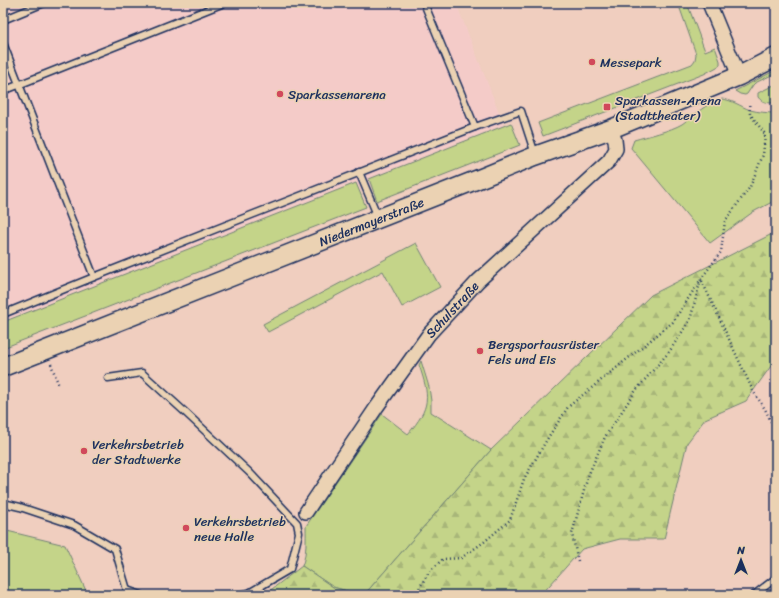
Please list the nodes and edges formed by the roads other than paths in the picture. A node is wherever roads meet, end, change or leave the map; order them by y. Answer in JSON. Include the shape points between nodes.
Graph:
{"nodes":[{"id":1,"x":44,"y":3,"type":"edge"},
{"id":2,"x":224,"y":3,"type":"edge"},
{"id":3,"x":424,"y":3,"type":"edge"},
{"id":4,"x":709,"y":3,"type":"edge"},
{"id":5,"x":3,"y":20,"type":"edge"},
{"id":6,"x":3,"y":43,"type":"edge"},
{"id":7,"x":776,"y":57,"type":"edge"},
{"id":8,"x":739,"y":76,"type":"junction"},
{"id":9,"x":19,"y":85,"type":"junction"},
{"id":10,"x":3,"y":91,"type":"edge"},
{"id":11,"x":475,"y":127,"type":"junction"},
{"id":12,"x":611,"y":130,"type":"junction"},
{"id":13,"x":535,"y":156,"type":"junction"},
{"id":14,"x":359,"y":172,"type":"junction"},
{"id":15,"x":378,"y":218,"type":"junction"},
{"id":16,"x":94,"y":277,"type":"junction"},
{"id":17,"x":3,"y":314,"type":"edge"},
{"id":18,"x":3,"y":367,"type":"edge"},
{"id":19,"x":108,"y":378,"type":"dead end"},
{"id":20,"x":3,"y":503,"type":"edge"},
{"id":21,"x":306,"y":512,"type":"joint"},
{"id":22,"x":297,"y":523,"type":"junction"},
{"id":23,"x":776,"y":578,"type":"edge"},
{"id":24,"x":141,"y":595,"type":"edge"},
{"id":25,"x":238,"y":595,"type":"edge"},
{"id":26,"x":754,"y":595,"type":"edge"}],
"edges":[{"from":1,"to":5,"type":"lane"},
{"from":2,"to":9,"type":"lane"},
{"from":3,"to":11,"type":"lane"},
{"from":4,"to":8,"type":"street"},
{"from":6,"to":9,"type":"lane"},
{"from":7,"to":8,"type":"main road","name":"Niedermayerstraße"},
{"from":8,"to":12,"type":"main road","name":"Niedermayerstraße"},
{"from":9,"to":10,"type":"lane"},
{"from":9,"to":16,"type":"lane"},
{"from":11,"to":13,"type":"lane","via":[[521,111]]},
{"from":11,"to":14,"type":"lane"},
{"from":12,"to":13,"type":"main road","name":"Niedermayerstraße"},
{"from":12,"to":21,"type":"street","name":"Schulstraße","via":[[616,149],[609,161],[478,282],[429,334]]},
{"from":13,"to":15,"type":"main road","name":"Niedermayerstraße"},
{"from":14,"to":15,"type":"lane"},
{"from":14,"to":16,"type":"lane"},
{"from":15,"to":18,"type":"main road","name":"Niedermayerstraße"},
{"from":16,"to":17,"type":"lane"},
{"from":19,"to":22,"type":"lane","via":[[142,374],[250,473]]},
{"from":20,"to":24,"type":"lane","via":[[74,526],[115,549],[127,590]]},
{"from":21,"to":22,"type":"lane"},
{"from":22,"to":25,"type":"lane","via":[[299,533],[290,569],[250,593]]},
{"from":23,"to":26,"type":"lane"}]}
